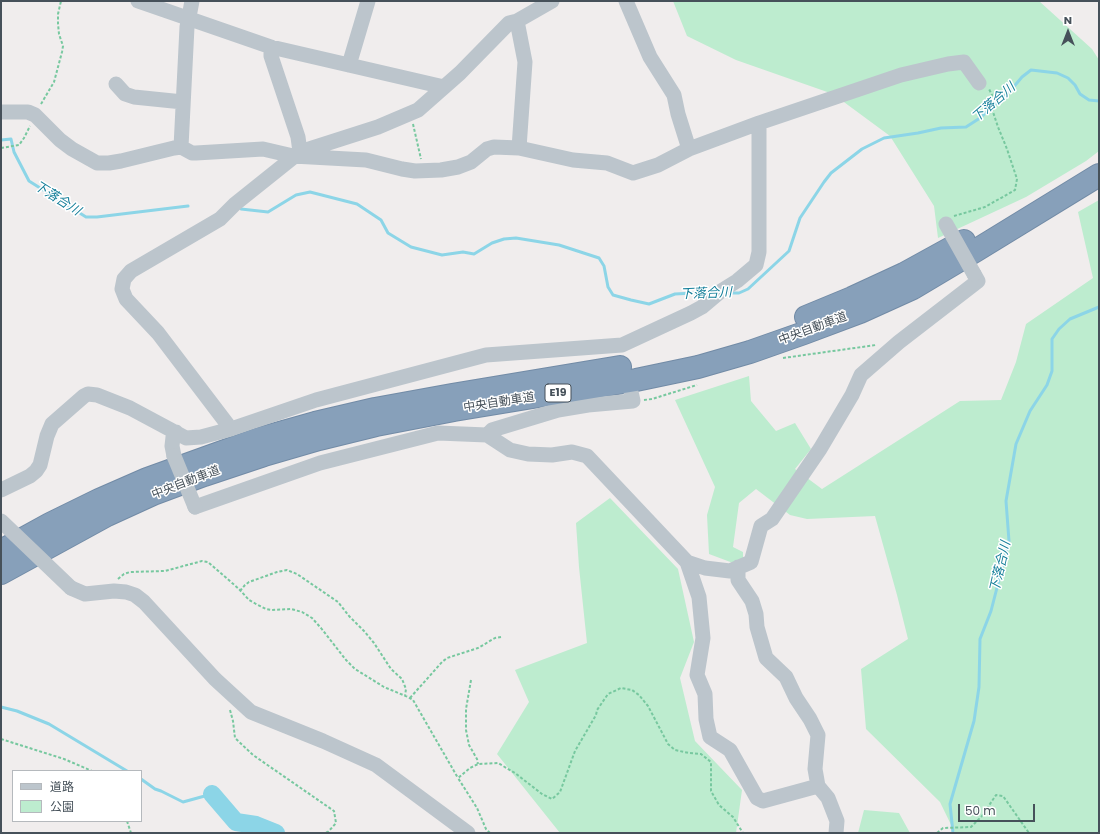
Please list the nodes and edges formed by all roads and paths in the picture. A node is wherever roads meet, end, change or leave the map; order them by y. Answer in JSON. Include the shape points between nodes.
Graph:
{"nodes":[{"id":1,"x":61,"y":1,"type":"edge"},
{"id":2,"x":138,"y":1,"type":"edge"},
{"id":3,"x":192,"y":1,"type":"edge"},
{"id":4,"x":368,"y":1,"type":"edge"},
{"id":5,"x":552,"y":1,"type":"edge"},
{"id":6,"x":626,"y":1,"type":"edge"},
{"id":7,"x":189,"y":18,"type":"junction"},
{"id":8,"x":517,"y":21,"type":"junction"},
{"id":9,"x":271,"y":47,"type":"junction"},
{"id":10,"x":348,"y":65,"type":"junction"},
{"id":11,"x":979,"y":83,"type":"joint"},
{"id":12,"x":116,"y":84,"type":"dead end"},
{"id":13,"x":444,"y":87,"type":"junction"},
{"id":14,"x":183,"y":102,"type":"junction"},
{"id":15,"x":1,"y":112,"type":"edge"},
{"id":16,"x":412,"y":113,"type":"junction"},
{"id":17,"x":36,"y":115,"type":"junction"},
{"id":18,"x":759,"y":123,"type":"junction"},
{"id":19,"x":181,"y":147,"type":"junction"},
{"id":20,"x":1,"y":148,"type":"edge"},
{"id":21,"x":519,"y":148,"type":"junction"},
{"id":22,"x":689,"y":149,"type":"junction"},
{"id":23,"x":296,"y":154,"type":"junction"},
{"id":24,"x":1099,"y":161,"type":"edge"},
{"id":25,"x":423,"y":171,"type":"junction"},
{"id":26,"x":1099,"y":174,"type":"edge"},
{"id":27,"x":946,"y":224,"type":"joint"},
{"id":28,"x":899,"y":342,"type":"junction"},
{"id":29,"x":778,"y":360,"type":"dead end"},
{"id":30,"x":700,"y":384,"type":"dead end"},
{"id":31,"x":632,"y":396,"type":"joint"},
{"id":32,"x":231,"y":429,"type":"junction"},
{"id":33,"x":176,"y":432,"type":"junction"},
{"id":34,"x":487,"y":435,"type":"junction"},
{"id":35,"x":1,"y":490,"type":"edge"},
{"id":36,"x":1,"y":521,"type":"edge"},
{"id":37,"x":1,"y":551,"type":"edge"},
{"id":38,"x":687,"y":562,"type":"junction"},
{"id":39,"x":738,"y":567,"type":"junction"},
{"id":40,"x":1,"y":573,"type":"edge"},
{"id":41,"x":114,"y":591,"type":"junction"},
{"id":42,"x":240,"y":591,"type":"junction"},
{"id":43,"x":501,"y":637,"type":"dead end"},
{"id":44,"x":471,"y":680,"type":"dead end"},
{"id":45,"x":225,"y":687,"type":"junction"},
{"id":46,"x":405,"y":696,"type":"junction"},
{"id":47,"x":410,"y":698,"type":"junction"},
{"id":48,"x":1,"y":739,"type":"edge"},
{"id":49,"x":479,"y":764,"type":"junction"},
{"id":50,"x":90,"y":770,"type":"edge"},
{"id":51,"x":458,"y":778,"type":"junction"},
{"id":52,"x":818,"y":786,"type":"junction"},
{"id":53,"x":128,"y":822,"type":"edge"},
{"id":54,"x":131,"y":833,"type":"edge"},
{"id":55,"x":324,"y":833,"type":"edge"},
{"id":56,"x":468,"y":833,"type":"edge"},
{"id":57,"x":490,"y":833,"type":"edge"},
{"id":58,"x":744,"y":833,"type":"edge"},
{"id":59,"x":836,"y":833,"type":"edge"},
{"id":60,"x":937,"y":833,"type":"edge"},
{"id":61,"x":1029,"y":833,"type":"edge"}],
"edges":[{"from":1,"to":17,"type":"path","via":[[58,24],[62,52],[54,82]]},
{"from":2,"to":7,"type":"street"},
{"from":3,"to":7,"type":"street"},
{"from":4,"to":10,"type":"street"},
{"from":5,"to":8,"type":"street"},
{"from":6,"to":22,"type":"street","via":[[650,57],[674,95]]},
{"from":7,"to":9,"type":"street"},
{"from":7,"to":14,"type":"street"},
{"from":8,"to":13,"type":"street","via":[[509,24]]},
{"from":8,"to":21,"type":"street","via":[[525,62]]},
{"from":9,"to":10,"type":"street"},
{"from":9,"to":23,"type":"street","via":[[271,56],[298,137]]},
{"from":10,"to":13,"type":"street"},
{"from":11,"to":18,"type":"street","via":[[964,62],[948,64],[901,75]]},
{"from":11,"to":27,"type":"path","via":[[988,88],[992,95],[990,103],[1017,179],[1015,190],[985,207],[959,213],[944,220]]},
{"from":12,"to":14,"type":"street","via":[[124,94]]},
{"from":13,"to":16,"type":"street"},
{"from":14,"to":19,"type":"street"},
{"from":15,"to":17,"type":"street"},
{"from":16,"to":23,"type":"street"},
{"from":16,"to":25,"type":"path"},
{"from":17,"to":19,"type":"street","via":[[60,140],[97,163],[109,164]]},
{"from":17,"to":20,"type":"path","via":[[19,145]]},
{"from":18,"to":22,"type":"street"},
{"from":18,"to":32,"type":"street","via":[[756,265],[702,307],[623,351],[486,355],[316,400]]},
{"from":19,"to":23,"type":"street","via":[[192,153],[263,149]]},
{"from":21,"to":22,"type":"street","via":[[574,160],[607,163],[633,173],[658,165]]},
{"from":21,"to":25,"type":"street","via":[[494,147],[458,167]]},
{"from":23,"to":25,"type":"street","via":[[366,160],[402,169]]},
{"from":23,"to":32,"type":"street","via":[[220,219],[131,271],[124,279],[122,289],[126,299],[158,333]]},
{"from":24,"to":37,"type":"highway","name":"中央自動車道","number":"E19","via":[[904,274],[799,320],[693,352],[634,365],[375,409],[258,439],[148,478],[50,524]]},
{"from":26,"to":40,"type":"highway","name":"中央自動車道","number":"E19","via":[[913,288],[804,333],[698,367],[384,424],[264,455],[153,494],[107,515]]},
{"from":27,"to":28,"type":"street","bridge":true,"via":[[978,281]]},
{"from":28,"to":29,"type":"path"},
{"from":28,"to":39,"type":"street","via":[[860,375],[852,395],[820,449],[772,519],[761,526],[751,562]]},
{"from":30,"to":31,"type":"path","via":[[652,399]]},
{"from":31,"to":34,"type":"street","via":[[558,410],[492,430]]},
{"from":32,"to":33,"type":"street","via":[[192,438],[186,438]]},
{"from":33,"to":34,"type":"street","bridge":true,"via":[[172,446],[174,456],[195,507],[320,463],[438,433]]},
{"from":33,"to":35,"type":"street","via":[[130,408],[88,394],[52,424],[36,471]]},
{"from":34,"to":38,"type":"street","via":[[510,450],[528,454],[552,455],[572,452],[587,456]]},
{"from":36,"to":41,"type":"street","bridge":true,"via":[[72,588],[85,594]]},
{"from":38,"to":39,"type":"street","via":[[705,568],[730,571]]},
{"from":38,"to":52,"type":"street","via":[[699,597],[703,638],[697,675],[705,694],[710,738],[730,750],[757,798],[763,801]]},
{"from":39,"to":52,"type":"street","via":[[738,580],[752,601],[766,658],[786,677],[818,735]]},
{"from":41,"to":42,"type":"path","via":[[116,583],[124,574],[165,571],[202,561],[208,562]]},
{"from":41,"to":45,"type":"street","via":[[135,595],[144,602]]},
{"from":42,"to":46,"type":"path","via":[[249,600],[266,609],[296,610],[312,618],[355,670]]},
{"from":42,"to":46,"type":"path","via":[[249,582],[277,572],[287,570],[297,574],[338,602],[364,631],[391,669],[402,679],[406,689]]},
{"from":43,"to":47,"type":"path","via":[[447,658]]},
{"from":44,"to":49,"type":"path","via":[[466,709],[466,730],[469,745]]},
{"from":45,"to":55,"type":"path","via":[[234,721],[235,738],[253,755],[334,811],[336,823]]},
{"from":45,"to":56,"type":"street","via":[[251,712],[376,765]]},
{"from":46,"to":47,"type":"path"},
{"from":47,"to":51,"type":"path"},
{"from":48,"to":50,"type":"path"},
{"from":49,"to":51,"type":"path"},
{"from":49,"to":58,"type":"path","via":[[498,763],[552,799],[560,792],[575,750],[608,694],[621,688],[632,690],[648,706],[668,744],[675,750],[701,754],[711,762],[711,792]]},
{"from":51,"to":57,"type":"path"},
{"from":52,"to":59,"type":"street","via":[[828,798],[837,821]]},
{"from":53,"to":54,"type":"path"},
{"from":60,"to":61,"type":"path","via":[[944,828],[971,827],[996,795],[1003,796]]}]}
